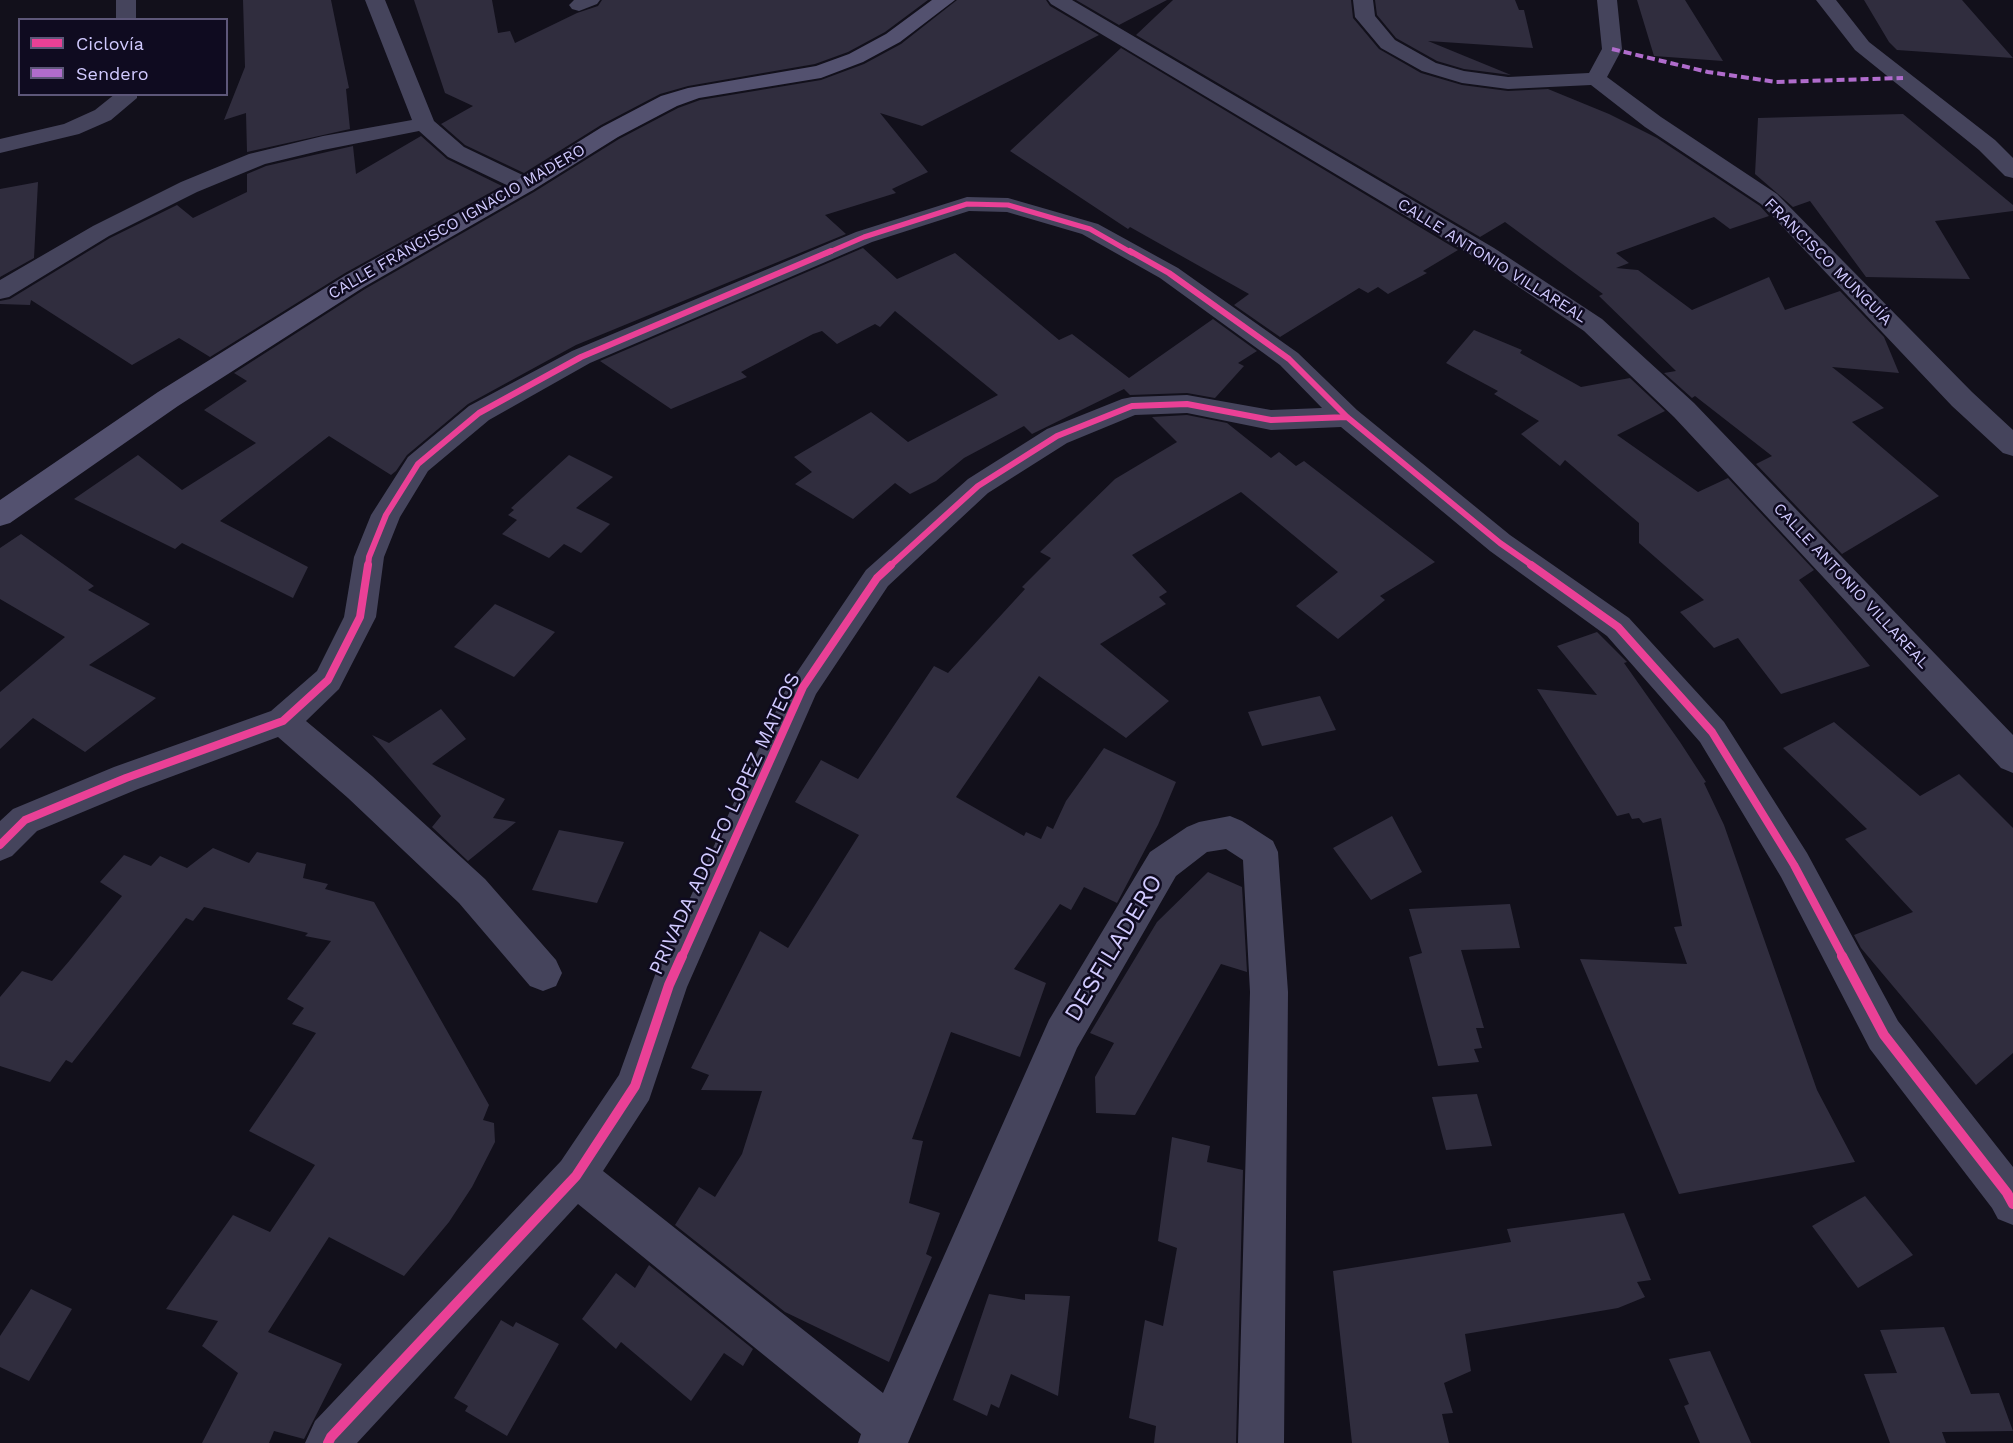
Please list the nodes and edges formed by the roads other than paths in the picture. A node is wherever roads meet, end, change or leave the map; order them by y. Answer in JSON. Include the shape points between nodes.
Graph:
{"nodes":[{"id":1,"x":126,"y":0,"type":"edge"},
{"id":2,"x":375,"y":0,"type":"edge"},
{"id":3,"x":945,"y":0,"type":"edge"},
{"id":4,"x":1058,"y":0,"type":"edge"},
{"id":5,"x":1363,"y":0,"type":"edge"},
{"id":6,"x":1607,"y":0,"type":"edge"},
{"id":7,"x":1826,"y":0,"type":"edge"},
{"id":8,"x":126,"y":18,"type":"edge"},
{"id":9,"x":1596,"y":80,"type":"junction"},
{"id":10,"x":126,"y":96,"type":"edge"},
{"id":11,"x":423,"y":124,"type":"junction"},
{"id":12,"x":0,"y":146,"type":"edge"},
{"id":13,"x":2013,"y":171,"type":"edge"},
{"id":14,"x":525,"y":185,"type":"junction"},
{"id":15,"x":0,"y":291,"type":"edge"},
{"id":16,"x":1347,"y":417,"type":"junction"},
{"id":17,"x":2013,"y":447,"type":"edge"},
{"id":18,"x":0,"y":515,"type":"edge"},
{"id":19,"x":283,"y":721,"type":"junction"},
{"id":20,"x":2013,"y":758,"type":"edge"},
{"id":21,"x":0,"y":845,"type":"edge"},
{"id":22,"x":543,"y":973,"type":"dead end"},
{"id":23,"x":576,"y":1176,"type":"junction"},
{"id":24,"x":2011,"y":1194,"type":"edge"},
{"id":25,"x":886,"y":1436,"type":"edge"},
{"id":26,"x":328,"y":1443,"type":"edge"},
{"id":27,"x":1261,"y":1443,"type":"edge"}],
"edges":[{"from":1,"to":8,"type":"street"},
{"from":2,"to":11,"type":"street"},
{"from":3,"to":14,"type":"main road","name":"CALLE FRANCISCO IGNACIO MADERO","via":[[893,38],[821,72],[695,92],[669,101]]},
{"from":4,"to":20,"type":"street","name":"CALLE ANTONIO VILLAREAL","via":[[1485,253],[1593,325],[1684,410]]},
{"from":5,"to":9,"type":"street","via":[[1365,17],[1388,44],[1429,67],[1461,77],[1508,83]]},
{"from":6,"to":9,"type":"street","via":[[1612,49]]},
{"from":7,"to":13,"type":"street","via":[[1862,46],[1987,145]]},
{"from":9,"to":17,"type":"street","name":"FRANCISCO MUNGUÍA","via":[[1769,200]]},
{"from":10,"to":12,"type":"street","via":[[103,115],[71,129]]},
{"from":11,"to":14,"type":"street","via":[[456,152]]},
{"from":11,"to":15,"type":"street","via":[[323,142],[257,159],[189,187],[101,231]]},
{"from":14,"to":18,"type":"main road","name":"CALLE FRANCISCO IGNACIO MADERO","via":[[355,281],[168,399]]},
{"from":16,"to":19,"type":"street","via":[[1289,359],[1169,273],[1090,229],[1008,205],[967,204],[864,237],[581,357],[479,413],[418,464],[386,515],[369,557],[360,617],[328,680]]},
{"from":16,"to":23,"type":"street","name":"PRIVADA ADOLFO LÓPEZ MATEOS","via":[[1271,420],[1187,404],[1132,406],[1057,436],[978,486],[877,578],[803,687],[669,985],[635,1086]]},
{"from":16,"to":24,"type":"street","via":[[1500,543],[1618,627],[1712,732],[1794,865],[1884,1035]]},
{"from":19,"to":21,"type":"street","via":[[126,778],[25,820]]},
{"from":19,"to":22,"type":"street","via":[[472,891]]},
{"from":23,"to":25,"type":"street"},
{"from":23,"to":26,"type":"street","name":"PRIVADA ADOLFO LÓPEZ MATEOS"},
{"from":25,"to":27,"type":"street","name":"DESFILADERO","via":[[1063,1034],[1163,864],[1199,838],[1230,832],[1260,852],[1269,992]]}]}
